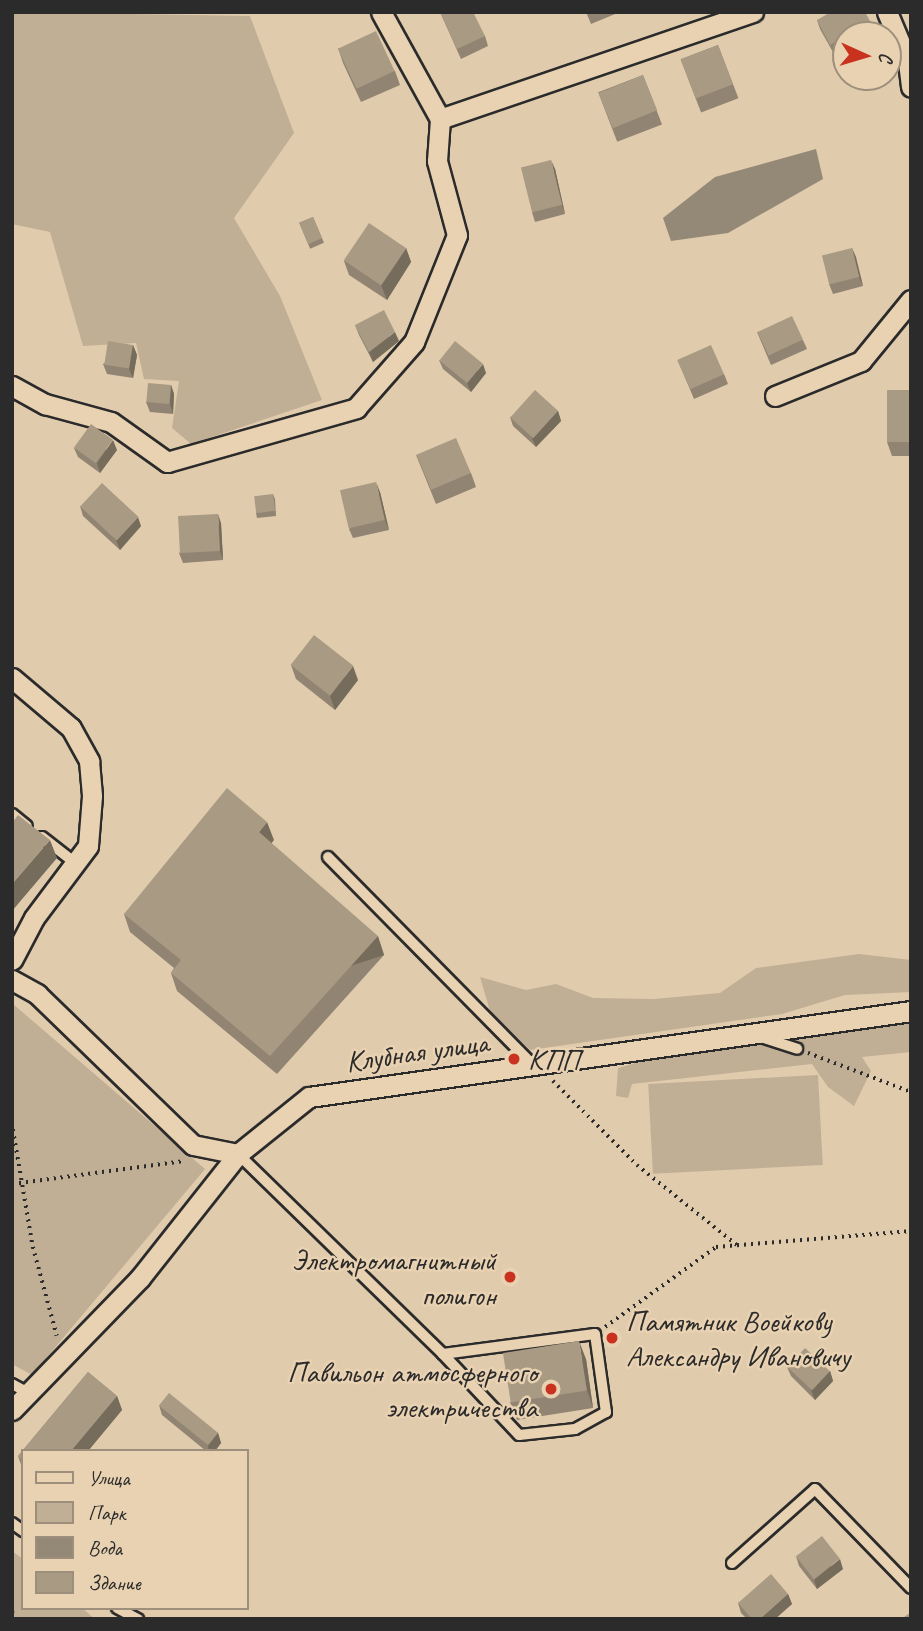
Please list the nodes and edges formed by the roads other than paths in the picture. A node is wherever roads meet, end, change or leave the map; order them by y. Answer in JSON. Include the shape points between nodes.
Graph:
{"nodes":[{"id":1,"x":381,"y":12,"type":"edge"},
{"id":2,"x":753,"y":12,"type":"edge"},
{"id":3,"x":887,"y":12,"type":"edge"},
{"id":4,"x":911,"y":87,"type":"edge"},
{"id":5,"x":440,"y":119,"type":"junction"},
{"id":6,"x":911,"y":300,"type":"edge"},
{"id":7,"x":12,"y":386,"type":"edge"},
{"id":8,"x":775,"y":396,"type":"dead end"},
{"id":9,"x":12,"y":678,"type":"edge"},
{"id":10,"x":12,"y":814,"type":"edge"},
{"id":11,"x":328,"y":857,"type":"dead end"},
{"id":12,"x":74,"y":862,"type":"junction"},
{"id":13,"x":12,"y":960,"type":"edge"},
{"id":14,"x":12,"y":980,"type":"edge"},
{"id":15,"x":911,"y":1011,"type":"edge"},
{"id":16,"x":757,"y":1035,"type":"junction"},
{"id":17,"x":797,"y":1049,"type":"road end"},
{"id":18,"x":535,"y":1066,"type":"junction"},
{"id":19,"x":239,"y":1154,"type":"junction"},
{"id":20,"x":443,"y":1354,"type":"junction"},
{"id":21,"x":20,"y":1388,"type":"edge"},
{"id":22,"x":12,"y":1410,"type":"edge"},
{"id":23,"x":732,"y":1563,"type":"dead end"},
{"id":24,"x":911,"y":1588,"type":"edge"},
{"id":25,"x":121,"y":1610,"type":"edge"},
{"id":26,"x":138,"y":1619,"type":"edge"}],
"edges":[{"from":1,"to":5,"type":"street"},
{"from":2,"to":5,"type":"street"},
{"from":3,"to":4,"type":"street","via":[[908,62]]},
{"from":5,"to":7,"type":"street","via":[[437,161],[457,235],[414,342],[356,408],[167,462],[111,422],[45,404]]},
{"from":6,"to":8,"type":"street","via":[[861,361]]},
{"from":9,"to":12,"type":"street","via":[[71,728],[89,761],[88,846]]},
{"from":10,"to":12,"type":"lane"},
{"from":11,"to":18,"type":"lane"},
{"from":12,"to":13,"type":"street"},
{"from":14,"to":19,"type":"street","via":[[37,994],[193,1145]]},
{"from":15,"to":16,"type":"street","name":"Клубная улица"},
{"from":16,"to":17,"type":"lane"},
{"from":16,"to":18,"type":"street","name":"Клубная улица"},
{"from":18,"to":19,"type":"street","name":"Клубная улица","via":[[309,1097]]},
{"from":19,"to":20,"type":"lane"},
{"from":19,"to":21,"type":"street","name":"Клубная улица","via":[[140,1278],[65,1356]]},
{"from":20,"to":20,"type":"lane","via":[[519,1435],[575,1429],[606,1412],[595,1334]]},
{"from":21,"to":22,"type":"street","name":"Клубная улица"},
{"from":23,"to":24,"type":"lane","via":[[815,1489]]},
{"from":25,"to":26,"type":"lane"}]}
